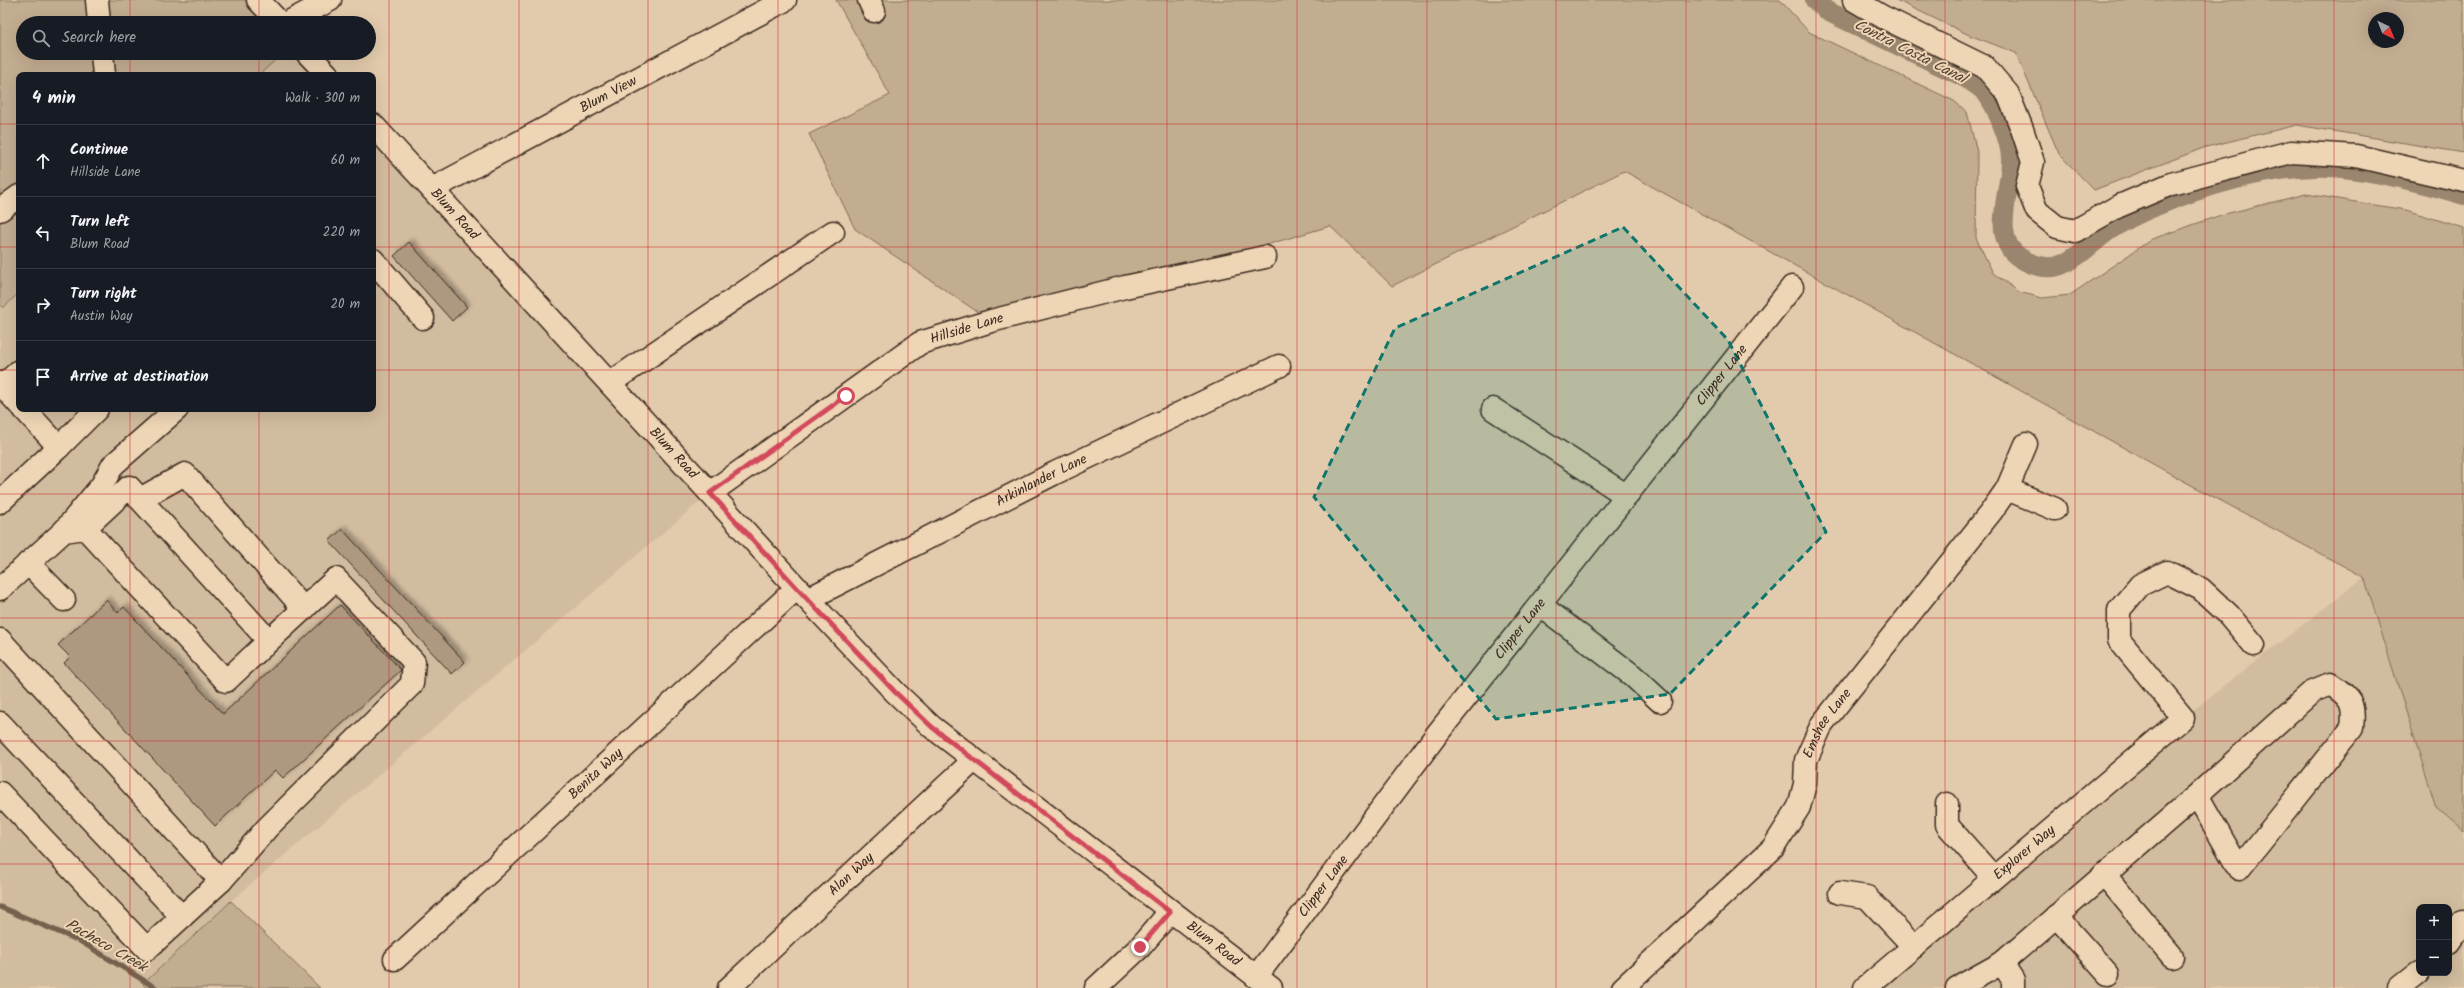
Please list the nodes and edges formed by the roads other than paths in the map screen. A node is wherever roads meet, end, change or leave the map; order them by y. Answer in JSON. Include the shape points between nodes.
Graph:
{"nodes":[{"id":1,"x":97,"y":0,"type":"edge"},
{"id":2,"x":258,"y":0,"type":"edge"},
{"id":3,"x":330,"y":0,"type":"edge"},
{"id":4,"x":785,"y":0,"type":"edge"},
{"id":5,"x":1854,"y":0,"type":"edge"},
{"id":6,"x":98,"y":16,"type":"edge"},
{"id":7,"x":273,"y":16,"type":"edge"},
{"id":8,"x":300,"y":16,"type":"edge"},
{"id":9,"x":103,"y":60,"type":"edge"},
{"id":10,"x":314,"y":60,"type":"edge"},
{"id":11,"x":104,"y":72,"type":"edge"},
{"id":12,"x":325,"y":72,"type":"edge"},
{"id":13,"x":376,"y":128,"type":"edge"},
{"id":14,"x":2464,"y":180,"type":"edge"},
{"id":15,"x":432,"y":189,"type":"junction"},
{"id":16,"x":16,"y":198,"type":"edge"},
{"id":17,"x":0,"y":210,"type":"edge"},
{"id":18,"x":833,"y":232,"type":"dead end"},
{"id":19,"x":1265,"y":257,"type":"dead end"},
{"id":20,"x":376,"y":263,"type":"edge"},
{"id":21,"x":1792,"y":287,"type":"dead end"},
{"id":22,"x":423,"y":318,"type":"dead end"},
{"id":23,"x":1278,"y":366,"type":"dead end"},
{"id":24,"x":16,"y":373,"type":"edge"},
{"id":25,"x":610,"y":383,"type":"junction"},
{"id":26,"x":1,"y":385,"type":"edge"},
{"id":27,"x":16,"y":401,"type":"edge"},
{"id":28,"x":1493,"y":409,"type":"dead end"},
{"id":29,"x":27,"y":412,"type":"edge"},
{"id":30,"x":94,"y":412,"type":"edge"},
{"id":31,"x":174,"y":412,"type":"edge"},
{"id":32,"x":2026,"y":444,"type":"dead end"},
{"id":33,"x":59,"y":447,"type":"junction"},
{"id":34,"x":2007,"y":489,"type":"junction"},
{"id":35,"x":710,"y":493,"type":"junction"},
{"id":36,"x":1627,"y":496,"type":"junction"},
{"id":37,"x":140,"y":499,"type":"junction"},
{"id":38,"x":0,"y":502,"type":"edge"},
{"id":39,"x":2055,"y":509,"type":"dead end"},
{"id":40,"x":85,"y":528,"type":"junction"},
{"id":41,"x":64,"y":531,"type":"junction"},
{"id":42,"x":28,"y":563,"type":"junction"},
{"id":43,"x":0,"y":589,"type":"edge"},
{"id":44,"x":802,"y":594,"type":"junction"},
{"id":45,"x":64,"y":600,"type":"dead end"},
{"id":46,"x":1540,"y":605,"type":"junction"},
{"id":47,"x":304,"y":609,"type":"junction"},
{"id":48,"x":0,"y":640,"type":"edge"},
{"id":49,"x":269,"y":641,"type":"junction"},
{"id":50,"x":2254,"y":645,"type":"dead end"},
{"id":51,"x":1660,"y":702,"type":"dead end"},
{"id":52,"x":0,"y":723,"type":"edge"},
{"id":53,"x":972,"y":760,"type":"junction"},
{"id":54,"x":0,"y":793,"type":"edge"},
{"id":55,"x":2197,"y":794,"type":"junction"},
{"id":56,"x":1947,"y":804,"type":"dead end"},
{"id":57,"x":2104,"y":874,"type":"junction"},
{"id":58,"x":1993,"y":877,"type":"junction"},
{"id":59,"x":221,"y":881,"type":"junction"},
{"id":60,"x":1840,"y":893,"type":"dead end"},
{"id":61,"x":1170,"y":912,"type":"junction"},
{"id":62,"x":2056,"y":916,"type":"junction"},
{"id":63,"x":182,"y":917,"type":"junction"},
{"id":64,"x":2464,"y":924,"type":"edge"},
{"id":65,"x":2450,"y":940,"type":"edge"},
{"id":66,"x":1914,"y":947,"type":"junction"},
{"id":67,"x":2172,"y":956,"type":"dead end"},
{"id":68,"x":395,"y":959,"type":"dead end"},
{"id":69,"x":2002,"y":963,"type":"junction"},
{"id":70,"x":2108,"y":974,"type":"dead end"},
{"id":71,"x":2416,"y":975,"type":"edge"},
{"id":72,"x":1263,"y":982,"type":"edge"},
{"id":73,"x":729,"y":988,"type":"edge"},
{"id":74,"x":1096,"y":988,"type":"edge"},
{"id":75,"x":1623,"y":988,"type":"edge"},
{"id":76,"x":1864,"y":988,"type":"edge"},
{"id":77,"x":1957,"y":988,"type":"edge"},
{"id":78,"x":2013,"y":988,"type":"edge"},
{"id":79,"x":2400,"y":988,"type":"edge"}],
"edges":[{"from":1,"to":6,"type":"street"},
{"from":2,"to":7,"type":"street"},
{"from":3,"to":8,"type":"street"},
{"from":4,"to":15,"type":"street","name":"Blum View"},
{"from":5,"to":14,"type":"street","via":[[1882,17],[1984,67],[2008,94],[2022,129],[2033,162],[2027,186],[2037,211],[2057,227],[2075,231],[2117,207],[2171,184],[2291,152],[2356,156]]},
{"from":9,"to":11,"type":"street"},
{"from":10,"to":12,"type":"street"},
{"from":13,"to":15,"type":"street","name":"Blum Road"},
{"from":15,"to":25,"type":"street","name":"Blum Road"},
{"from":16,"to":17,"type":"street"},
{"from":18,"to":25,"type":"street"},
{"from":19,"to":35,"type":"street","name":"Hillside Lane","via":[[1125,287],[991,321],[920,343]]},
{"from":20,"to":22,"type":"street"},
{"from":21,"to":36,"type":"street","name":"Clipper Lane"},
{"from":23,"to":44,"type":"street","name":"Arkinlander Lane"},
{"from":24,"to":26,"type":"street"},
{"from":25,"to":35,"type":"street","name":"Blum Road"},
{"from":26,"to":27,"type":"street"},
{"from":28,"to":36,"type":"street"},
{"from":29,"to":33,"type":"street"},
{"from":30,"to":33,"type":"street"},
{"from":31,"to":41,"type":"street","via":[[113,465],[102,485]]},
{"from":32,"to":34,"type":"street","name":"Emshee Lane"},
{"from":33,"to":38,"type":"street"},
{"from":34,"to":39,"type":"street"},
{"from":34,"to":75,"type":"street","name":"Emshee Lane","via":[[1822,724],[1806,760],[1805,784],[1799,807],[1773,848]]},
{"from":35,"to":44,"type":"street","name":"Blum Road"},
{"from":36,"to":46,"type":"street","name":"Clipper Lane"},
{"from":37,"to":40,"type":"street","via":[[129,487]]},
{"from":37,"to":47,"type":"street","via":[[185,474]]},
{"from":37,"to":49,"type":"street"},
{"from":40,"to":41,"type":"street"},
{"from":40,"to":49,"type":"street","via":[[226,681]]},
{"from":41,"to":42,"type":"street"},
{"from":42,"to":43,"type":"street"},
{"from":42,"to":45,"type":"street"},
{"from":44,"to":53,"type":"street","name":"Blum Road","via":[[895,692]]},
{"from":44,"to":68,"type":"street","name":"Benita Way"},
{"from":46,"to":51,"type":"street","via":[[1632,675]]},
{"from":46,"to":72,"type":"street","name":"Clipper Lane","via":[[1437,734]]},
{"from":47,"to":49,"type":"street"},
{"from":47,"to":59,"type":"street","via":[[336,579],[414,662],[412,684],[267,828]]},
{"from":48,"to":59,"type":"street"},
{"from":50,"to":58,"type":"street","name":"Explorer Way","via":[[2229,615],[2201,590],[2168,572],[2140,586],[2119,610],[2119,640],[2183,718]]},
{"from":52,"to":63,"type":"street"},
{"from":53,"to":61,"type":"street","name":"Blum Road"},
{"from":53,"to":73,"type":"street","name":"Alan Way"},
{"from":54,"to":63,"type":"street","via":[[147,949]]},
{"from":55,"to":55,"type":"street","via":[[2314,691],[2330,684],[2346,694],[2354,711],[2352,728],[2239,869]]},
{"from":55,"to":57,"type":"street"},
{"from":56,"to":58,"type":"street","via":[[1947,825]]},
{"from":57,"to":62,"type":"street"},
{"from":57,"to":67,"type":"street"},
{"from":58,"to":66,"type":"street","name":"Explorer Way"},
{"from":59,"to":63,"type":"street"},
{"from":60,"to":66,"type":"street","via":[[1867,897]]},
{"from":61,"to":72,"type":"street","name":"Blum Road"},
{"from":61,"to":74,"type":"street","via":[[1140,947]]},
{"from":62,"to":69,"type":"street"},
{"from":62,"to":70,"type":"street"},
{"from":64,"to":65,"type":"street","via":[[2463,922]]},
{"from":66,"to":76,"type":"street","name":"Explorer Way"},
{"from":69,"to":77,"type":"street"},
{"from":69,"to":78,"type":"street","via":[[2013,980]]},
{"from":71,"to":79,"type":"street"}]}
